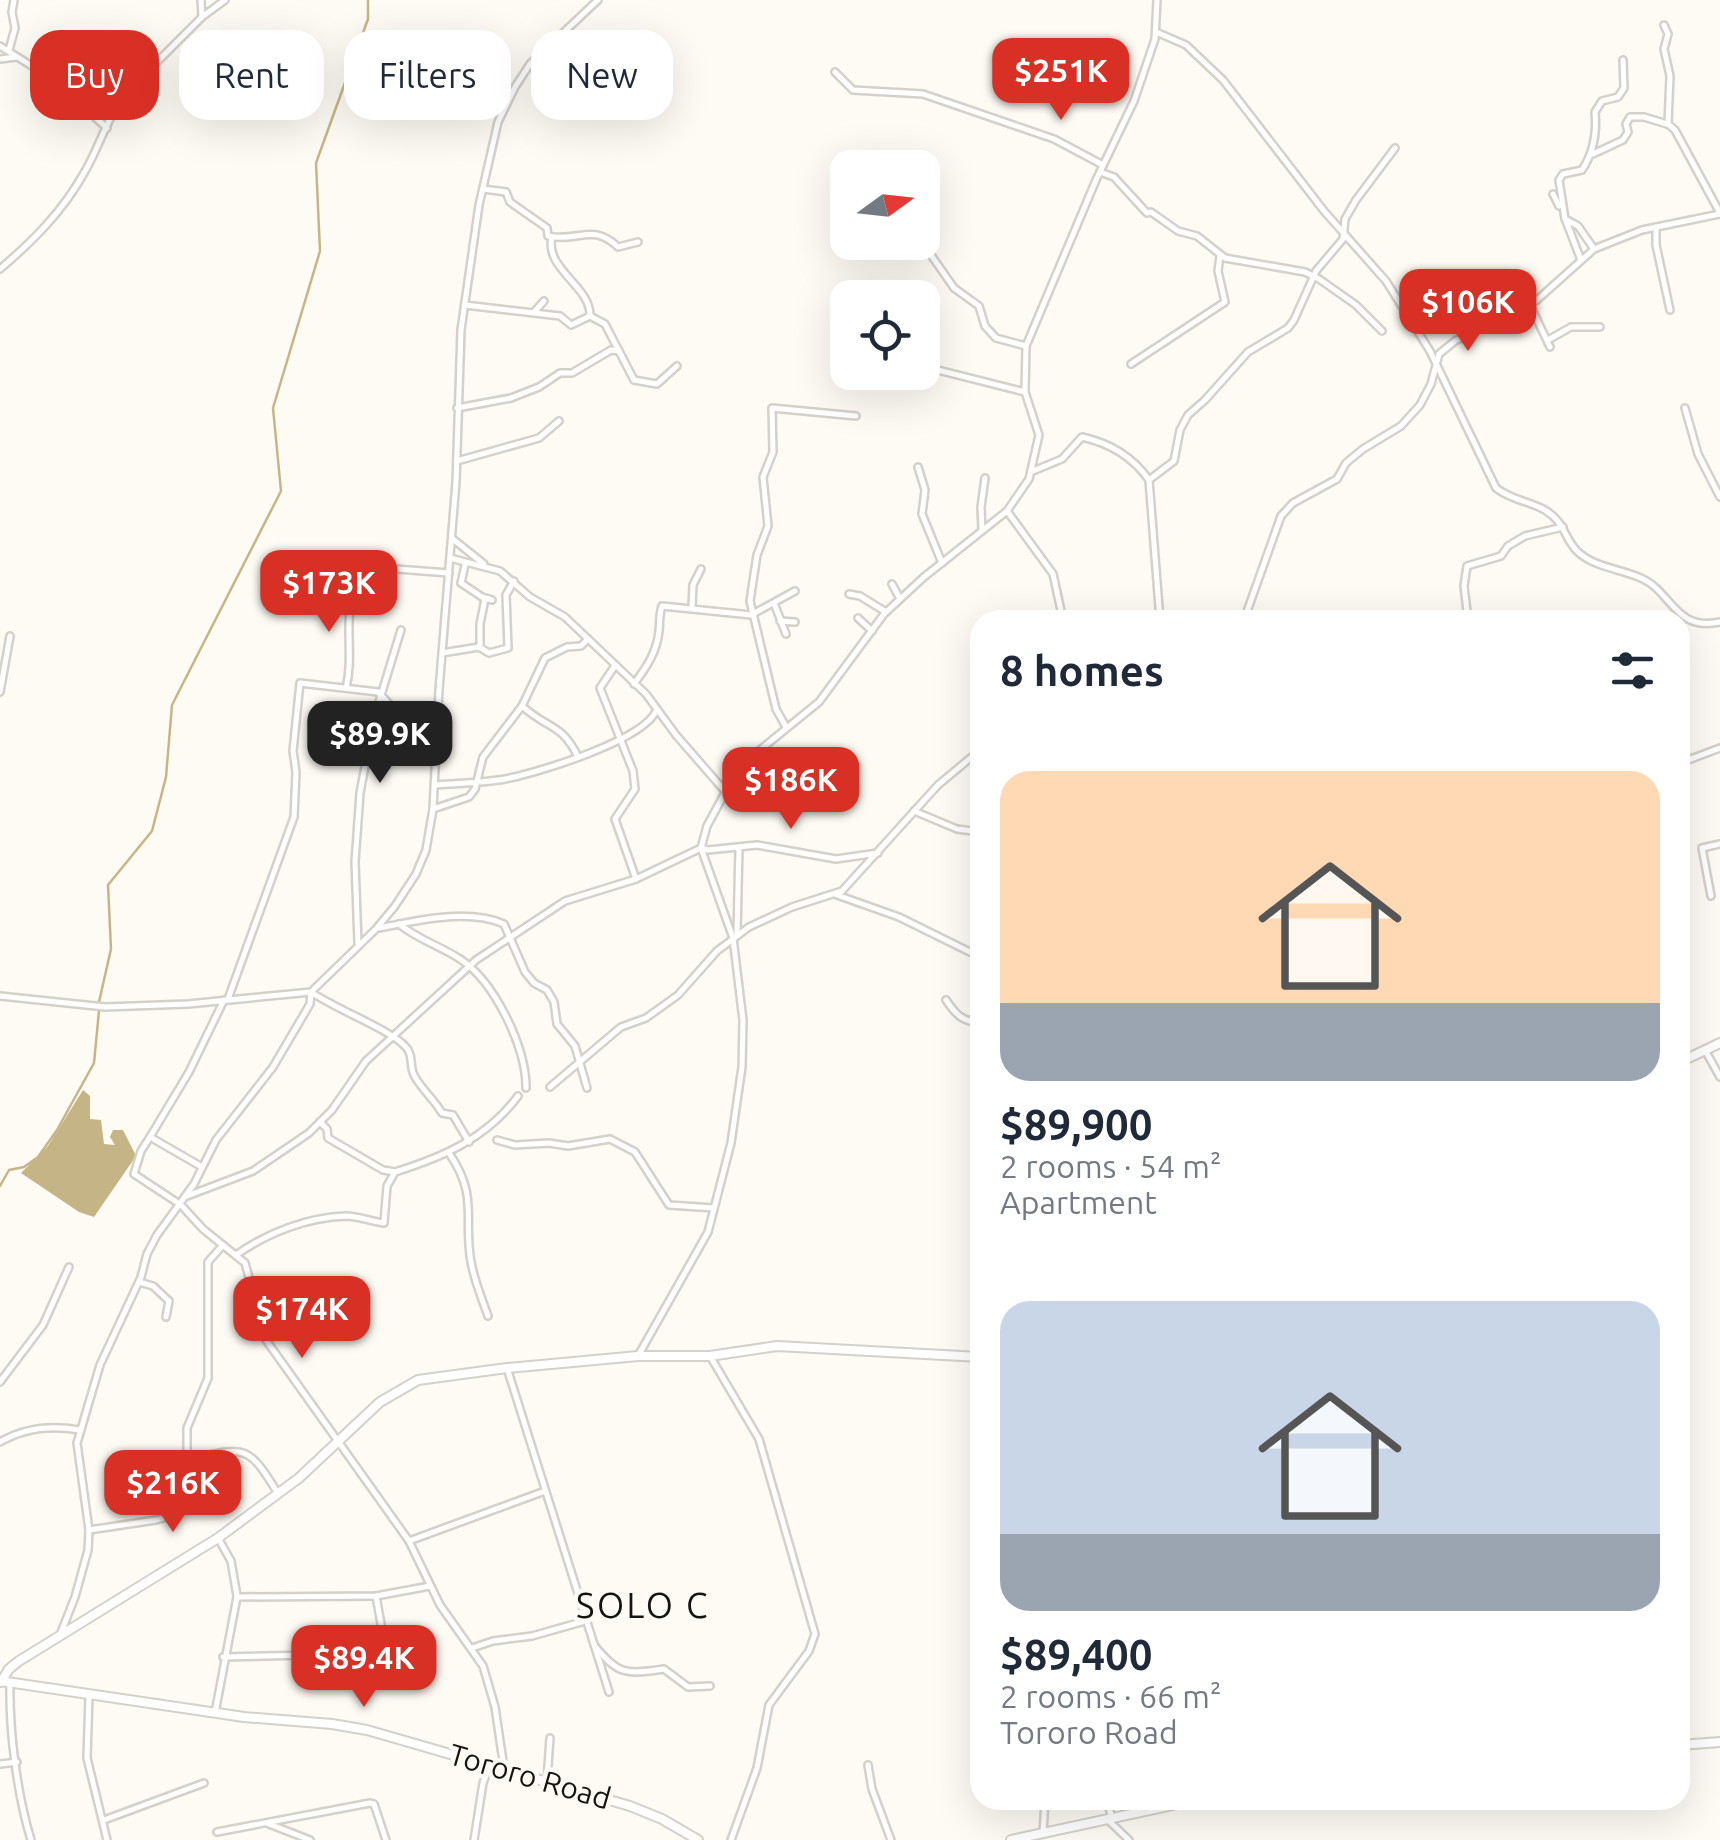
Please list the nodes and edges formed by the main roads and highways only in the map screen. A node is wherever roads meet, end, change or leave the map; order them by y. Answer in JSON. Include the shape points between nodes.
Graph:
{"nodes":[{"id":1,"x":1720,"y":1043,"type":"edge"},
{"id":2,"x":1690,"y":1057,"type":"edge"},
{"id":3,"x":970,"y":1357,"type":"edge"},
{"id":4,"x":4,"y":1682,"type":"edge"},
{"id":5,"x":1720,"y":1742,"type":"edge"},
{"id":6,"x":1690,"y":1744,"type":"edge"},
{"id":7,"x":1151,"y":1810,"type":"edge"},
{"id":8,"x":698,"y":1840,"type":"edge"},
{"id":9,"x":1011,"y":1840,"type":"edge"}],
"edges":[{"from":1,"to":2,"type":"main road"},
{"from":3,"to":4,"type":"main road","via":[[777,1346],[507,1368],[407,1385],[279,1494],[13,1665]]},
{"from":4,"to":8,"type":"main road","name":"Tororo Road","via":[[353,1727],[645,1811]]},
{"from":5,"to":6,"type":"main road"},
{"from":7,"to":9,"type":"main road"}]}
